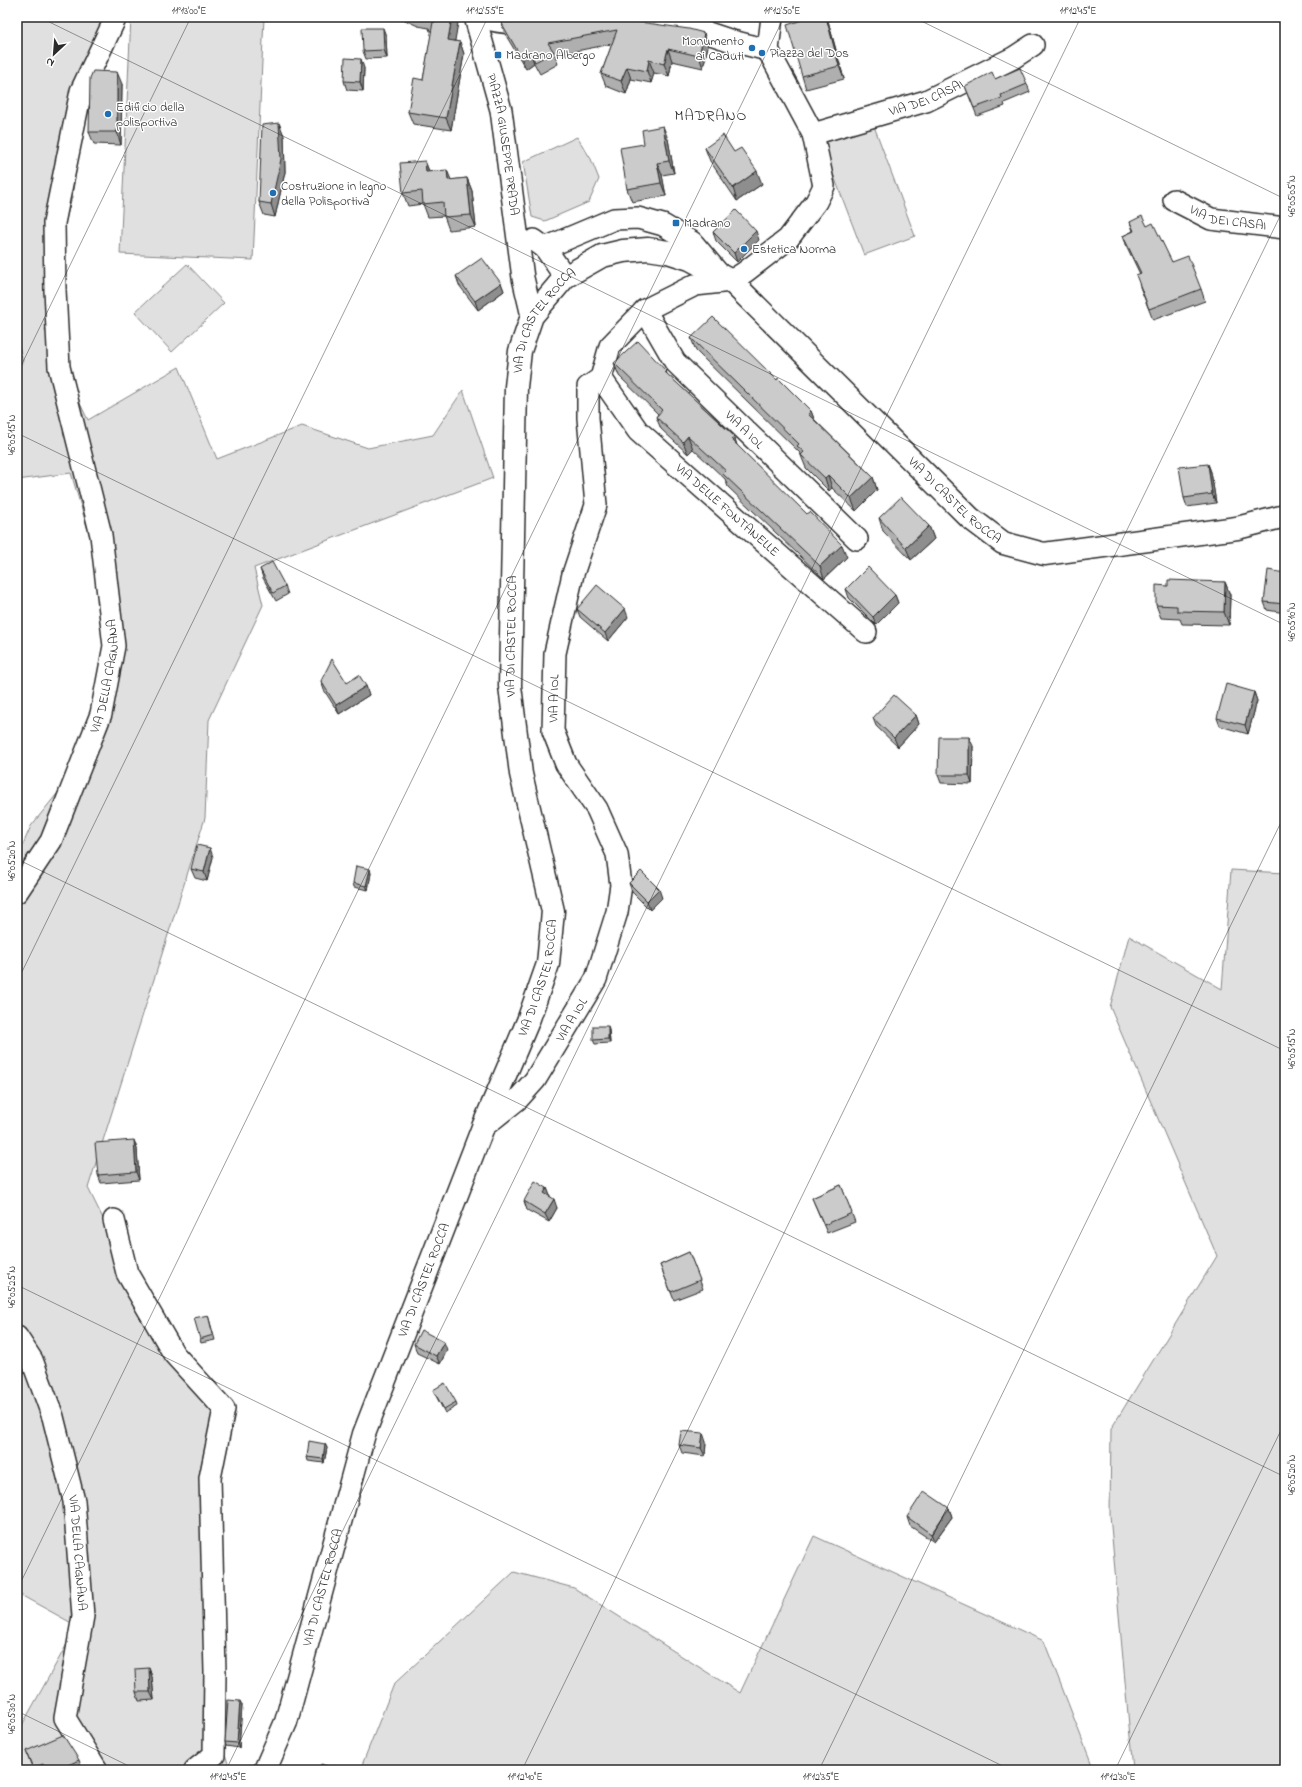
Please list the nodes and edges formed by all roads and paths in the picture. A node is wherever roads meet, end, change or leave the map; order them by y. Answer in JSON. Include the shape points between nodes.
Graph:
{"nodes":[{"id":1,"x":116,"y":17,"type":"edge"},
{"id":2,"x":475,"y":17,"type":"edge"},
{"id":3,"x":481,"y":17,"type":"edge"},
{"id":4,"x":557,"y":17,"type":"edge"},
{"id":5,"x":608,"y":17,"type":"edge"},
{"id":6,"x":772,"y":17,"type":"edge"},
{"id":7,"x":1033,"y":45,"type":"dead end"},
{"id":8,"x":768,"y":50,"type":"junction"},
{"id":9,"x":813,"y":134,"type":"junction"},
{"id":10,"x":1174,"y":200,"type":"dead end"},
{"id":11,"x":516,"y":227,"type":"junction"},
{"id":12,"x":1285,"y":228,"type":"edge"},
{"id":13,"x":545,"y":248,"type":"junction"},
{"id":14,"x":565,"y":277,"type":"junction"},
{"id":15,"x":725,"y":278,"type":"junction"},
{"id":16,"x":645,"y":310,"type":"junction"},
{"id":17,"x":532,"y":316,"type":"junction"},
{"id":18,"x":601,"y":378,"type":"junction"},
{"id":19,"x":1285,"y":516,"type":"edge"},
{"id":20,"x":857,"y":540,"type":"dead end"},
{"id":21,"x":866,"y":632,"type":"dead end"},
{"id":22,"x":17,"y":892,"type":"edge"},
{"id":23,"x":483,"y":1127,"type":"junction"},
{"id":24,"x":114,"y":1220,"type":"dead end"},
{"id":25,"x":17,"y":1337,"type":"edge"},
{"id":26,"x":97,"y":1770,"type":"edge"},
{"id":27,"x":195,"y":1770,"type":"edge"},
{"id":28,"x":265,"y":1770,"type":"edge"}],
"edges":[{"from":1,"to":22,"type":"street","name":"VIA DELLA CAGNANA","via":[[81,91],[54,223],[59,367],[101,535],[114,646],[101,714],[51,841]]},
{"from":2,"to":11,"type":"street","name":"PIAZZA GIUSEPPE PRADA","via":[[501,110]]},
{"from":3,"to":4,"type":"street","via":[[499,23],[544,21]]},
{"from":5,"to":8,"type":"street","via":[[696,29],[732,42]]},
{"from":6,"to":8,"type":"street"},
{"from":7,"to":9,"type":"street","name":"VIA DEI CASAI","via":[[1013,58],[926,101]]},
{"from":8,"to":9,"type":"street"},
{"from":9,"to":15,"type":"street","via":[[824,186],[816,202],[788,239]]},
{"from":10,"to":12,"type":"street","name":"VIA DEI CASAI","via":[[1211,219]]},
{"from":11,"to":13,"type":"street","name":"PIAZZA GIUSEPPE PRADA"},
{"from":11,"to":17,"type":"street","name":"PIAZZA GIUSEPPE PRADA","via":[[523,278]]},
{"from":13,"to":14,"type":"street","name":"PIAZZA GIUSEPPE PRADA"},
{"from":13,"to":15,"type":"street","name":"VIA DI CASTEL ROCCA","via":[[614,219],[638,218],[663,225],[692,242]]},
{"from":14,"to":15,"type":"main road","name":"VIA DI CASTEL ROCCA","via":[[602,256],[648,249],[690,259]]},
{"from":14,"to":17,"type":"main road","name":"VIA DI CASTEL ROCCA"},
{"from":15,"to":16,"type":"street","name":"VIA A IOL","via":[[695,285]]},
{"from":15,"to":19,"type":"main road","name":"VIA DI CASTEL ROCCA","via":[[970,518],[1003,543],[1044,554],[1237,528]]},
{"from":16,"to":18,"type":"street","name":"VIA A IOL","via":[[610,346]]},
{"from":16,"to":20,"type":"street","name":"VIA A IOL","via":[[675,362]]},
{"from":17,"to":23,"type":"main road","name":"VIA DI CASTEL ROCCA","via":[[520,351],[516,387],[510,686],[521,774],[553,911],[548,964],[528,1021]]},
{"from":18,"to":21,"type":"street","name":"VIA DELLE FONTANELLE","via":[[638,431]]},
{"from":18,"to":23,"type":"street","name":"VIA A IOL","via":[[588,387],[588,418],[596,505],[573,574],[556,653],[553,731],[566,764],[597,809],[617,854],[621,885],[617,912],[596,979],[535,1080],[518,1099]]},
{"from":23,"to":28,"type":"main road","name":"VIA DI CASTEL ROCCA","via":[[364,1434],[286,1722]]},
{"from":24,"to":27,"type":"street","via":[[127,1274],[174,1354],[224,1409],[210,1478],[215,1672],[214,1755]]},
{"from":25,"to":26,"type":"street","name":"VIA DELLA CAGNANA","via":[[32,1360],[53,1416],[74,1501],[83,1616],[66,1718]]}]}
